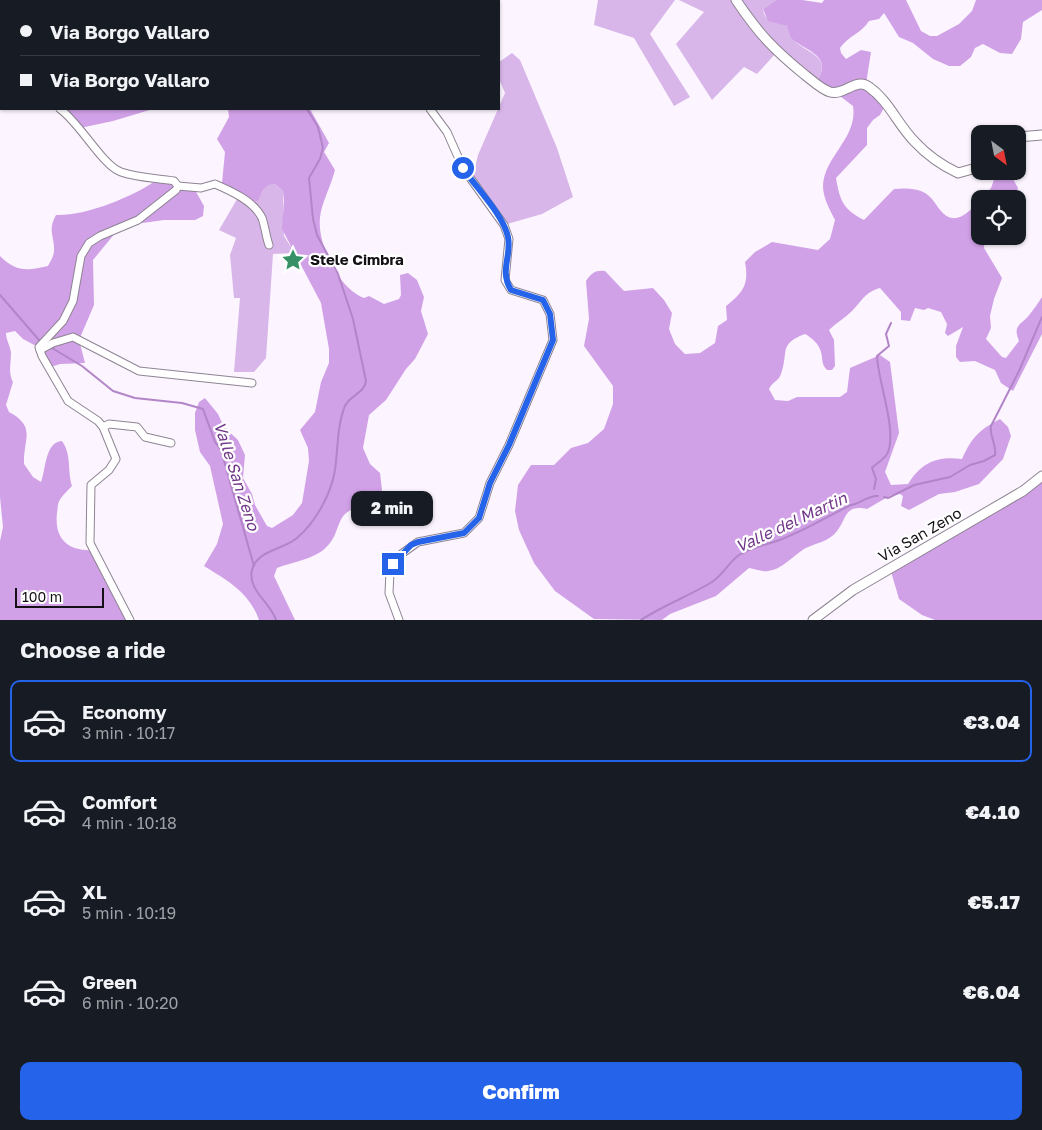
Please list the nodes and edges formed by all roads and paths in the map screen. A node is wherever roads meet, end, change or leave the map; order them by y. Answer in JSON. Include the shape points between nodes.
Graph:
{"nodes":[{"id":1,"x":736,"y":0,"type":"edge"},
{"id":2,"x":61,"y":110,"type":"edge"},
{"id":3,"x":431,"y":110,"type":"edge"},
{"id":4,"x":1042,"y":135,"type":"edge"},
{"id":5,"x":1026,"y":136,"type":"edge"},
{"id":6,"x":971,"y":169,"type":"edge"},
{"id":7,"x":178,"y":186,"type":"junction"},
{"id":8,"x":269,"y":245,"type":"dead end"},
{"id":9,"x":40,"y":350,"type":"junction"},
{"id":10,"x":252,"y":383,"type":"dead end"},
{"id":11,"x":104,"y":428,"type":"junction"},
{"id":12,"x":171,"y":443,"type":"dead end"},
{"id":13,"x":1042,"y":476,"type":"edge"},
{"id":14,"x":130,"y":620,"type":"edge"},
{"id":15,"x":399,"y":620,"type":"edge"},
{"id":16,"x":813,"y":620,"type":"edge"}],
"edges":[{"from":1,"to":6,"type":"street","via":[[761,36],[824,89],[836,93],[857,84],[866,84],[914,142],[937,163],[958,173]]},
{"from":2,"to":7,"type":"street","via":[[84,132],[104,159],[120,172],[174,182]]},
{"from":3,"to":15,"type":"street","via":[[447,132],[459,161],[504,225],[508,239],[505,280],[511,290],[543,300],[550,314],[553,340],[490,483],[479,518],[464,533],[411,545],[393,564],[389,593]]},
{"from":4,"to":5,"type":"street"},
{"from":7,"to":8,"type":"street","via":[[201,188],[215,184],[235,194],[262,218]]},
{"from":7,"to":9,"type":"street","via":[[138,220],[89,243],[81,256],[73,301],[63,321],[42,342]]},
{"from":9,"to":10,"type":"street","via":[[73,338],[139,371]]},
{"from":9,"to":11,"type":"street","via":[[68,401]]},
{"from":11,"to":12,"type":"street","via":[[109,424],[137,426],[146,437]]},
{"from":11,"to":14,"type":"street","via":[[116,459],[91,486],[90,543]]},
{"from":13,"to":16,"type":"street","name":"Via San Zeno","via":[[853,590]]}]}
